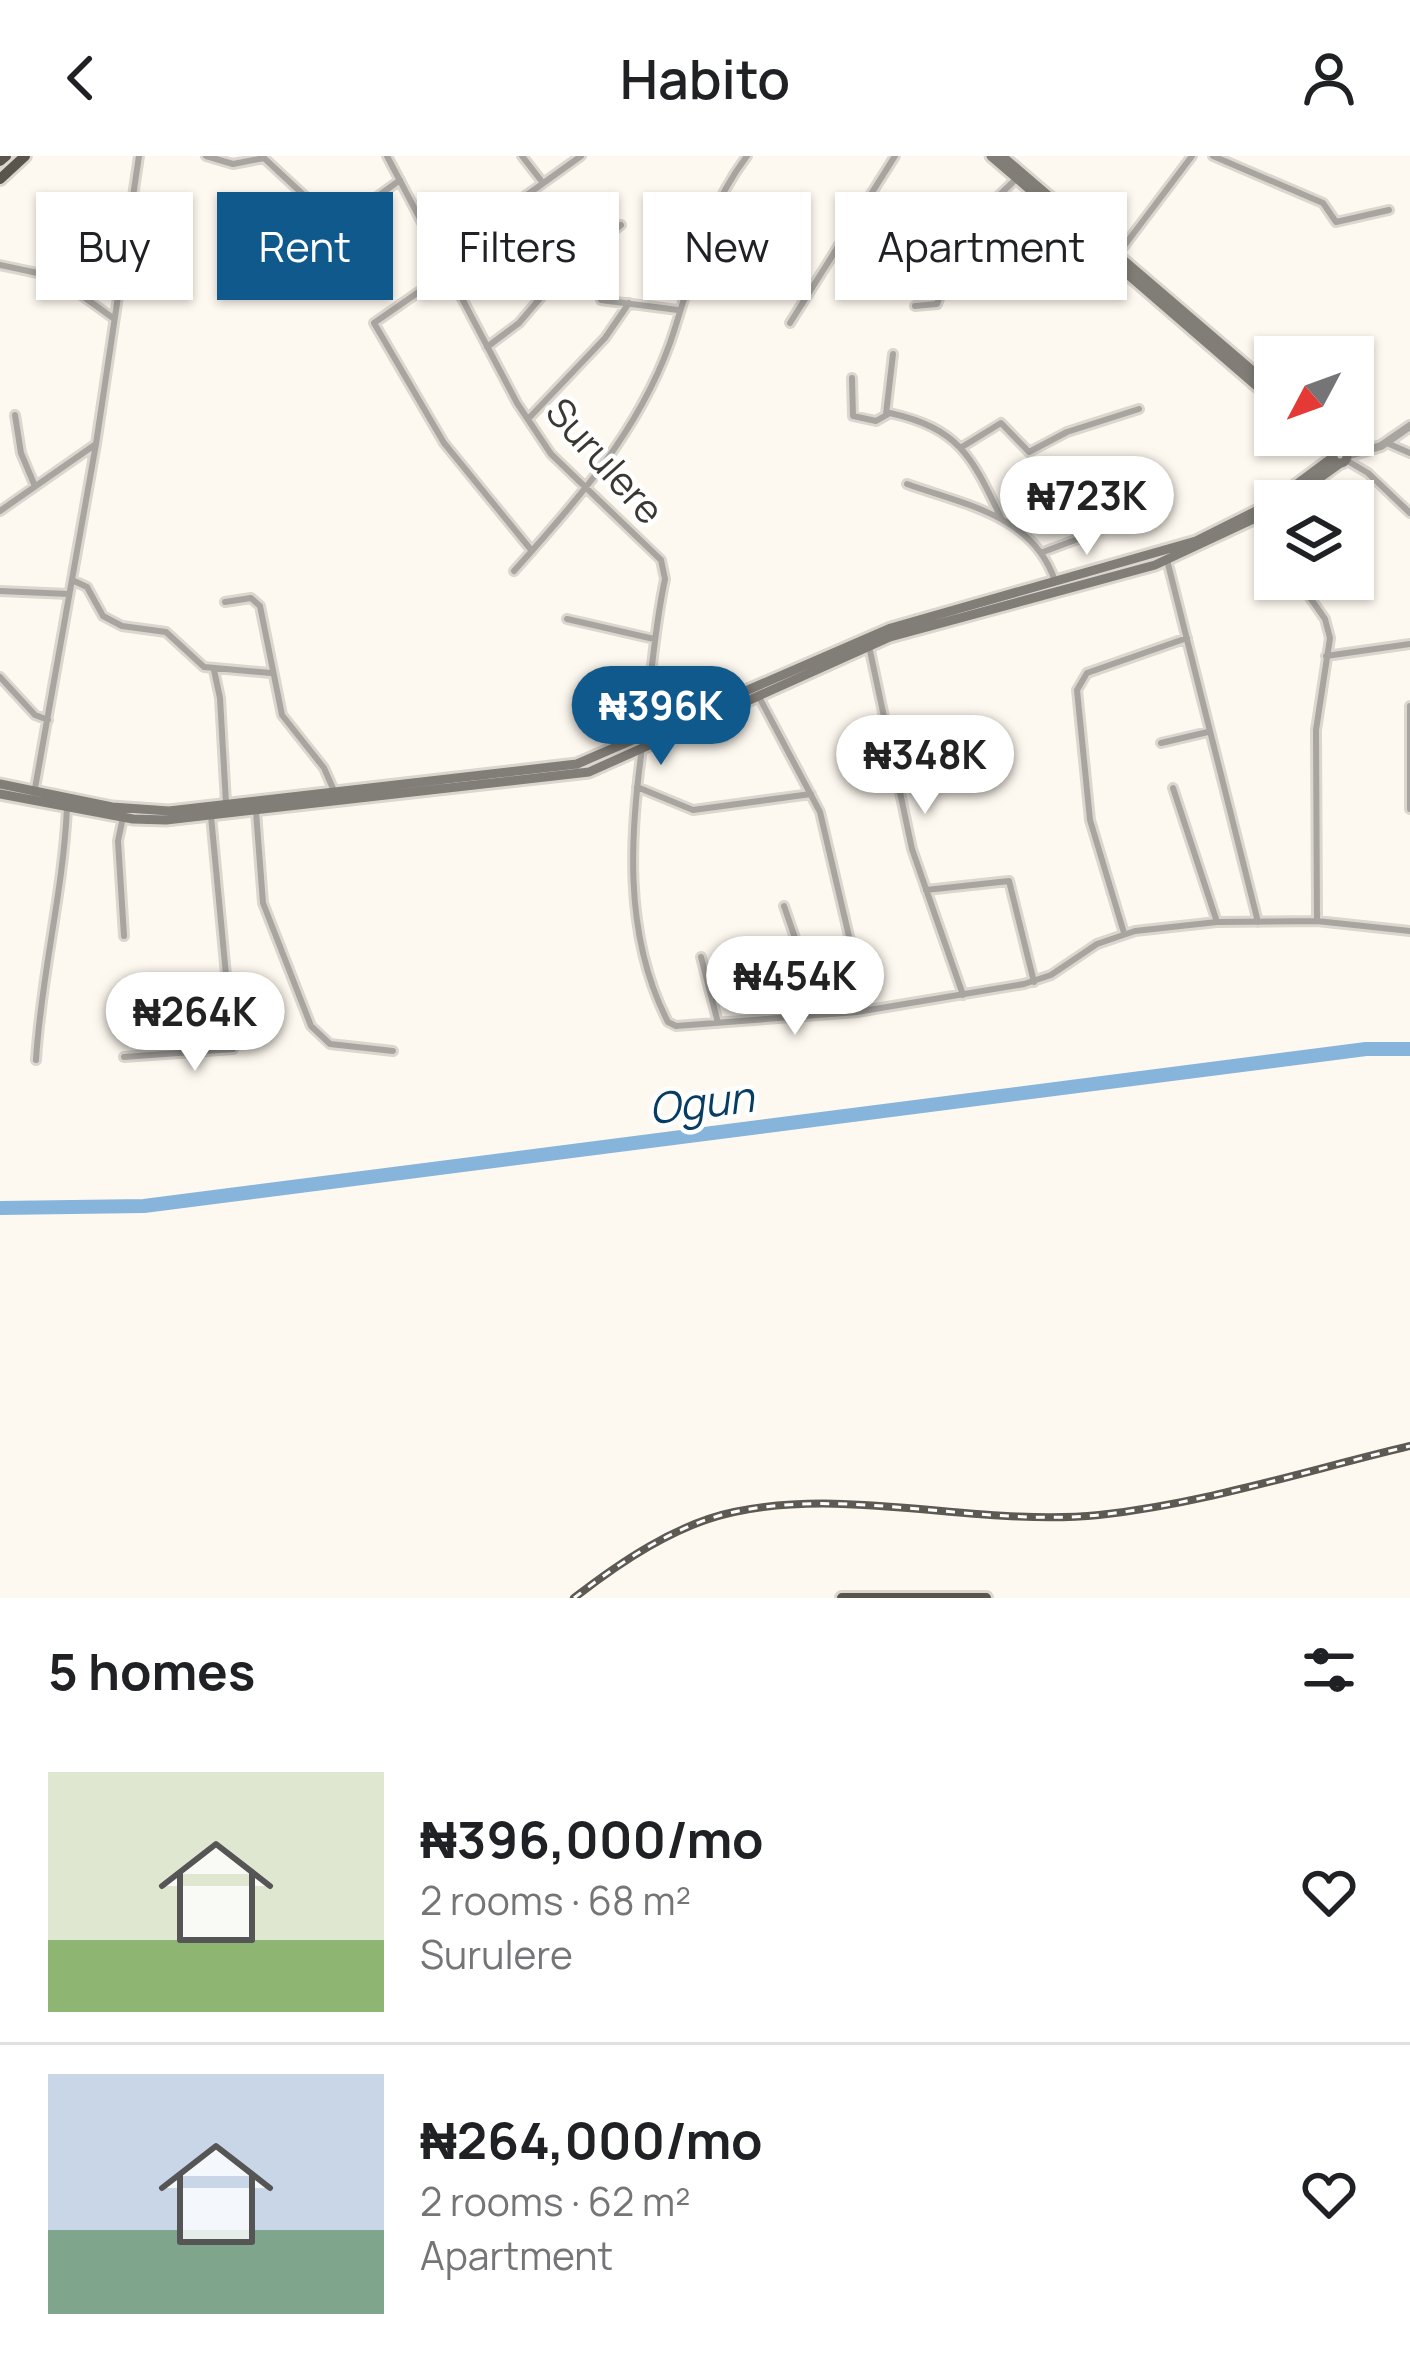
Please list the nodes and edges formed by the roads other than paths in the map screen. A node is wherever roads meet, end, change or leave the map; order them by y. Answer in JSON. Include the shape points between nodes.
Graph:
{"nodes":[{"id":1,"x":25,"y":156,"type":"edge"},
{"id":2,"x":139,"y":156,"type":"edge"},
{"id":3,"x":206,"y":156,"type":"edge"},
{"id":4,"x":387,"y":156,"type":"edge"},
{"id":5,"x":522,"y":156,"type":"edge"},
{"id":6,"x":580,"y":156,"type":"edge"},
{"id":7,"x":747,"y":156,"type":"edge"},
{"id":8,"x":896,"y":156,"type":"edge"},
{"id":9,"x":992,"y":156,"type":"edge"},
{"id":10,"x":1002,"y":156,"type":"edge"},
{"id":11,"x":1192,"y":156,"type":"edge"},
{"id":12,"x":1213,"y":156,"type":"edge"},
{"id":13,"x":0,"y":179,"type":"edge"},
{"id":14,"x":400,"y":180,"type":"junction"},
{"id":15,"x":1015,"y":180,"type":"junction"},
{"id":16,"x":543,"y":183,"type":"junction"},
{"id":17,"x":531,"y":192,"type":"edge"},
{"id":18,"x":1004,"y":192,"type":"edge"},
{"id":19,"x":1043,"y":192,"type":"edge"},
{"id":20,"x":1389,"y":210,"type":"dead end"},
{"id":21,"x":417,"y":214,"type":"edge"},
{"id":22,"x":621,"y":225,"type":"dead end"},
{"id":23,"x":1127,"y":242,"type":"edge"},
{"id":24,"x":0,"y":265,"type":"edge"},
{"id":25,"x":1127,"y":265,"type":"edge"},
{"id":26,"x":417,"y":293,"type":"edge"},
{"id":27,"x":461,"y":300,"type":"edge"},
{"id":28,"x":601,"y":300,"type":"dead end"},
{"id":29,"x":939,"y":300,"type":"edge"},
{"id":30,"x":629,"y":303,"type":"junction"},
{"id":31,"x":915,"y":306,"type":"dead end"},
{"id":32,"x":678,"y":310,"type":"junction"},
{"id":33,"x":114,"y":318,"type":"junction"},
{"id":34,"x":790,"y":323,"type":"dead end"},
{"id":35,"x":487,"y":347,"type":"junction"},
{"id":36,"x":893,"y":354,"type":"dead end"},
{"id":37,"x":1254,"y":372,"type":"edge"},
{"id":38,"x":852,"y":378,"type":"dead end"},
{"id":39,"x":1254,"y":384,"type":"edge"},
{"id":40,"x":1138,"y":409,"type":"dead end"},
{"id":41,"x":886,"y":414,"type":"junction"},
{"id":42,"x":15,"y":415,"type":"dead end"},
{"id":43,"x":528,"y":419,"type":"junction"},
{"id":44,"x":1410,"y":426,"type":"edge"},
{"id":45,"x":1387,"y":443,"type":"junction"},
{"id":46,"x":96,"y":444,"type":"junction"},
{"id":47,"x":962,"y":447,"type":"junction"},
{"id":48,"x":1374,"y":447,"type":"edge"},
{"id":49,"x":1410,"y":453,"type":"edge"},
{"id":50,"x":1340,"y":456,"type":"junction"},
{"id":51,"x":1312,"y":480,"type":"edge"},
{"id":52,"x":34,"y":484,"type":"junction"},
{"id":53,"x":907,"y":484,"type":"dead end"},
{"id":54,"x":586,"y":491,"type":"junction"},
{"id":55,"x":0,"y":511,"type":"edge"},
{"id":56,"x":1410,"y":513,"type":"edge"},
{"id":57,"x":1001,"y":518,"type":"junction"},
{"id":58,"x":1104,"y":522,"type":"dead end"},
{"id":59,"x":1254,"y":522,"type":"edge"},
{"id":60,"x":532,"y":551,"type":"junction"},
{"id":61,"x":1043,"y":552,"type":"junction"},
{"id":62,"x":1167,"y":560,"type":"junction"},
{"id":63,"x":514,"y":571,"type":"dead end"},
{"id":64,"x":71,"y":579,"type":"junction"},
{"id":65,"x":1054,"y":581,"type":"junction"},
{"id":66,"x":0,"y":591,"type":"edge"},
{"id":67,"x":69,"y":593,"type":"junction"},
{"id":68,"x":1312,"y":600,"type":"edge"},
{"id":69,"x":225,"y":602,"type":"dead end"},
{"id":70,"x":567,"y":619,"type":"dead end"},
{"id":71,"x":1187,"y":638,"type":"junction"},
{"id":72,"x":654,"y":639,"type":"junction"},
{"id":73,"x":1410,"y":644,"type":"edge"},
{"id":74,"x":869,"y":646,"type":"junction"},
{"id":75,"x":1326,"y":656,"type":"junction"},
{"id":76,"x":214,"y":670,"type":"junction"},
{"id":77,"x":272,"y":674,"type":"junction"},
{"id":78,"x":0,"y":677,"type":"edge"},
{"id":79,"x":757,"y":694,"type":"junction"},
{"id":80,"x":1410,"y":706,"type":"edge"},
{"id":81,"x":48,"y":720,"type":"junction"},
{"id":82,"x":1208,"y":732,"type":"junction"},
{"id":83,"x":643,"y":739,"type":"junction"},
{"id":84,"x":1161,"y":742,"type":"dead end"},
{"id":85,"x":639,"y":754,"type":"junction"},
{"id":86,"x":0,"y":784,"type":"edge"},
{"id":87,"x":637,"y":787,"type":"junction"},
{"id":88,"x":1173,"y":788,"type":"dead end"},
{"id":89,"x":334,"y":793,"type":"junction"},
{"id":90,"x":0,"y":794,"type":"edge"},
{"id":91,"x":34,"y":794,"type":"junction"},
{"id":92,"x":811,"y":794,"type":"junction"},
{"id":93,"x":67,"y":805,"type":"junction"},
{"id":94,"x":226,"y":806,"type":"junction"},
{"id":95,"x":1410,"y":809,"type":"edge"},
{"id":96,"x":256,"y":811,"type":"junction"},
{"id":97,"x":211,"y":816,"type":"junction"},
{"id":98,"x":123,"y":817,"type":"junction"},
{"id":99,"x":926,"y":890,"type":"junction"},
{"id":100,"x":784,"y":905,"type":"dead end"},
{"id":101,"x":1316,"y":921,"type":"junction"},
{"id":102,"x":1217,"y":922,"type":"junction"},
{"id":103,"x":1258,"y":922,"type":"junction"},
{"id":104,"x":1410,"y":931,"type":"edge"},
{"id":105,"x":1124,"y":933,"type":"junction"},
{"id":106,"x":124,"y":936,"type":"dead end"},
{"id":107,"x":701,"y":957,"type":"dead end"},
{"id":108,"x":1034,"y":982,"type":"junction"},
{"id":109,"x":963,"y":994,"type":"junction"},
{"id":110,"x":866,"y":1009,"type":"junction"},
{"id":111,"x":821,"y":1012,"type":"junction"},
{"id":112,"x":718,"y":1023,"type":"junction"},
{"id":113,"x":393,"y":1051,"type":"dead end"},
{"id":114,"x":124,"y":1058,"type":"dead end"},
{"id":115,"x":36,"y":1060,"type":"dead end"},
{"id":116,"x":842,"y":1598,"type":"edge"},
{"id":117,"x":986,"y":1598,"type":"edge"}],
"edges":[{"from":1,"to":13,"type":"highway"},
{"from":2,"to":33,"type":"street"},
{"from":3,"to":14,"type":"street","via":[[233,164],[264,158],[337,226]]},
{"from":4,"to":14,"type":"street","name":"Surulere"},
{"from":5,"to":16,"type":"street"},
{"from":6,"to":16,"type":"street"},
{"from":7,"to":32,"type":"street","via":[[716,203]]},
{"from":8,"to":34,"type":"street"},
{"from":9,"to":15,"type":"main road"},
{"from":10,"to":19,"type":"main road"},
{"from":11,"to":23,"type":"street"},
{"from":12,"to":20,"type":"street","via":[[1323,203],[1333,221]]},
{"from":14,"to":21,"type":"street","name":"Surulere"},
{"from":15,"to":18,"type":"street"},
{"from":15,"to":39,"type":"main road"},
{"from":16,"to":17,"type":"street"},
{"from":22,"to":35,"type":"street","via":[[571,262]]},
{"from":24,"to":33,"type":"street","via":[[56,277]]},
{"from":25,"to":37,"type":"main road"},
{"from":26,"to":60,"type":"street","via":[[374,323],[444,443]]},
{"from":27,"to":35,"type":"street","name":"Surulere"},
{"from":28,"to":30,"type":"street"},
{"from":29,"to":31,"type":"street"},
{"from":30,"to":32,"type":"street"},
{"from":30,"to":43,"type":"street"},
{"from":32,"to":54,"type":"street","via":[[638,409]]},
{"from":33,"to":46,"type":"street"},
{"from":35,"to":43,"type":"street","name":"Surulere"},
{"from":36,"to":41,"type":"street"},
{"from":38,"to":41,"type":"street","via":[[853,416],[876,421]]},
{"from":40,"to":47,"type":"street","via":[[1029,452],[1001,423]]},
{"from":41,"to":47,"type":"street","via":[[934,425]]},
{"from":42,"to":52,"type":"street"},
{"from":43,"to":54,"type":"street","name":"Surulere"},
{"from":44,"to":45,"type":"street"},
{"from":45,"to":48,"type":"street"},
{"from":45,"to":49,"type":"street"},
{"from":46,"to":52,"type":"street"},
{"from":46,"to":64,"type":"street"},
{"from":47,"to":57,"type":"street"},
{"from":50,"to":51,"type":"main road"},
{"from":50,"to":56,"type":"street"},
{"from":50,"to":65,"type":"main road","via":[[1196,541]]},
{"from":52,"to":55,"type":"street"},
{"from":53,"to":57,"type":"street"},
{"from":54,"to":60,"type":"street"},
{"from":54,"to":72,"type":"street","name":"Surulere","via":[[662,560]]},
{"from":57,"to":61,"type":"street"},
{"from":58,"to":61,"type":"street"},
{"from":59,"to":62,"type":"main road"},
{"from":60,"to":63,"type":"street"},
{"from":61,"to":65,"type":"street"},
{"from":62,"to":71,"type":"street"},
{"from":62,"to":74,"type":"main road"},
{"from":64,"to":67,"type":"street"},
{"from":64,"to":76,"type":"street","via":[[112,622],[166,632]]},
{"from":65,"to":83,"type":"main road","via":[[891,628]]},
{"from":66,"to":67,"type":"street"},
{"from":67,"to":81,"type":"street"},
{"from":68,"to":75,"type":"street","via":[[1325,619]]},
{"from":69,"to":77,"type":"street","via":[[251,598],[260,606]]},
{"from":70,"to":72,"type":"street"},
{"from":71,"to":82,"type":"street"},
{"from":71,"to":105,"type":"street","via":[[1087,673],[1077,690],[1090,820]]},
{"from":72,"to":83,"type":"street","name":"Surulere"},
{"from":73,"to":75,"type":"street"},
{"from":74,"to":79,"type":"main road"},
{"from":74,"to":99,"type":"street","via":[[898,799]]},
{"from":75,"to":101,"type":"street","via":[[1316,730]]},
{"from":76,"to":77,"type":"street"},
{"from":76,"to":94,"type":"street"},
{"from":77,"to":89,"type":"street","via":[[282,715]]},
{"from":78,"to":81,"type":"street"},
{"from":79,"to":85,"type":"main road"},
{"from":79,"to":92,"type":"street"},
{"from":80,"to":95,"type":"street"},
{"from":81,"to":91,"type":"street"},
{"from":82,"to":84,"type":"street"},
{"from":82,"to":103,"type":"street"},
{"from":83,"to":85,"type":"street","name":"Surulere"},
{"from":83,"to":89,"type":"main road","via":[[577,764]]},
{"from":85,"to":87,"type":"street","name":"Surulere"},
{"from":85,"to":96,"type":"main road","via":[[556,777]]},
{"from":86,"to":91,"type":"main road"},
{"from":87,"to":92,"type":"street","via":[[693,810]]},
{"from":87,"to":112,"type":"street","name":"Surulere","via":[[633,886],[661,1008],[676,1026]]},
{"from":88,"to":102,"type":"street"},
{"from":89,"to":94,"type":"main road"},
{"from":90,"to":91,"type":"main road"},
{"from":91,"to":93,"type":"main road"},
{"from":91,"to":94,"type":"main road","via":[[136,810]]},
{"from":92,"to":110,"type":"street"},
{"from":93,"to":98,"type":"main road"},
{"from":93,"to":115,"type":"street"},
{"from":96,"to":97,"type":"main road"},
{"from":96,"to":113,"type":"street","via":[[263,903],[311,1026],[330,1044]]},
{"from":97,"to":98,"type":"main road"},
{"from":97,"to":114,"type":"street","via":[[234,1046]]},
{"from":98,"to":106,"type":"street"},
{"from":99,"to":108,"type":"street","via":[[1010,880]]},
{"from":99,"to":109,"type":"street"},
{"from":100,"to":111,"type":"street"},
{"from":101,"to":103,"type":"street"},
{"from":101,"to":104,"type":"street"},
{"from":102,"to":103,"type":"street"},
{"from":102,"to":105,"type":"street"},
{"from":105,"to":108,"type":"street"},
{"from":107,"to":112,"type":"street"},
{"from":108,"to":109,"type":"street"},
{"from":109,"to":110,"type":"street"},
{"from":110,"to":111,"type":"street"},
{"from":111,"to":112,"type":"street"},
{"from":116,"to":117,"type":"highway"}]}
